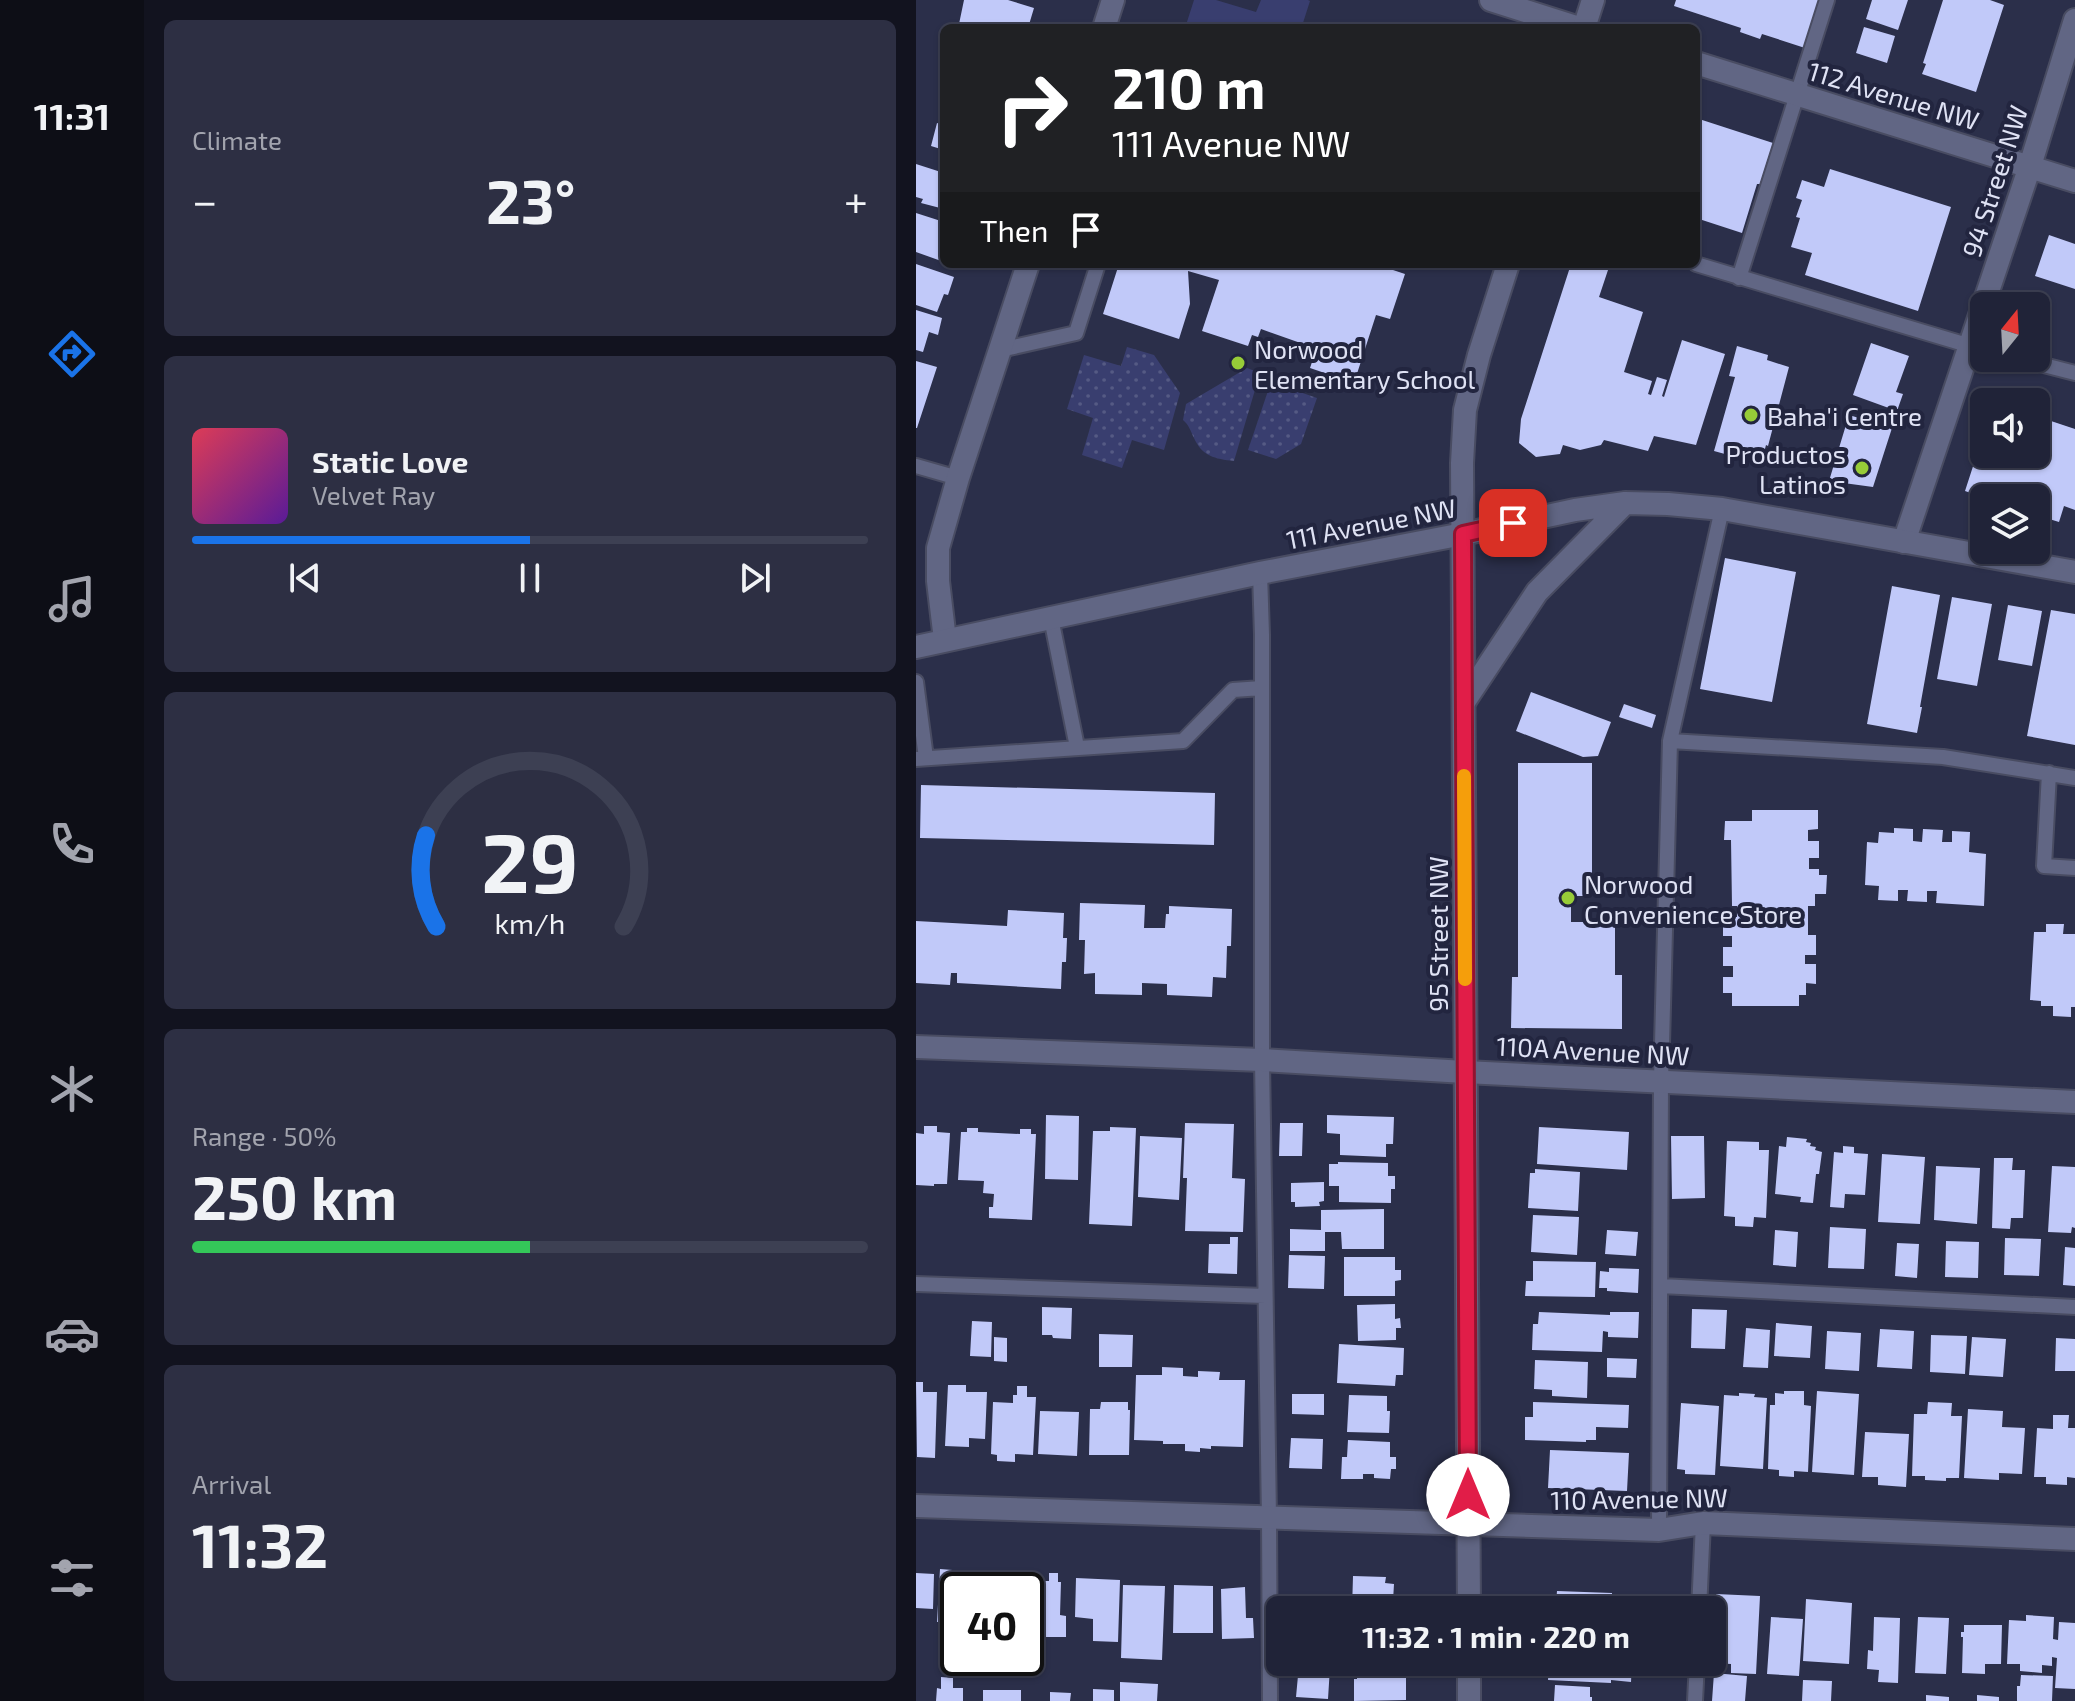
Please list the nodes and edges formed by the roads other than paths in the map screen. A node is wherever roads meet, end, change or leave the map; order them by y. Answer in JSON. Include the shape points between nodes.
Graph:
{"nodes":[{"id":1,"x":1113,"y":0,"type":"edge"},
{"id":2,"x":1491,"y":0,"type":"edge"},
{"id":3,"x":1593,"y":0,"type":"edge"},
{"id":4,"x":1827,"y":0,"type":"edge"},
{"id":5,"x":2075,"y":20,"type":"edge"},
{"id":6,"x":1105,"y":24,"type":"edge"},
{"id":7,"x":1569,"y":24,"type":"edge"},
{"id":8,"x":1584,"y":24,"type":"edge"},
{"id":9,"x":1700,"y":64,"type":"edge"},
{"id":10,"x":1798,"y":94,"type":"junction"},
{"id":11,"x":2030,"y":166,"type":"junction"},
{"id":12,"x":2075,"y":181,"type":"edge"},
{"id":13,"x":1700,"y":265,"type":"edge"},
{"id":14,"x":1027,"y":268,"type":"edge"},
{"id":15,"x":1097,"y":268,"type":"edge"},
{"id":16,"x":1507,"y":268,"type":"edge"},
{"id":17,"x":1739,"y":278,"type":"junction"},
{"id":18,"x":1993,"y":292,"type":"edge"},
{"id":19,"x":1970,"y":346,"type":"edge"},
{"id":20,"x":1000,"y":350,"type":"junction"},
{"id":21,"x":1970,"y":364,"type":"edge"},
{"id":22,"x":2050,"y":367,"type":"edge"},
{"id":23,"x":2075,"y":373,"type":"edge"},
{"id":24,"x":916,"y":466,"type":"edge"},
{"id":25,"x":958,"y":478,"type":"junction"},
{"id":26,"x":1625,"y":503,"type":"junction"},
{"id":27,"x":1722,"y":509,"type":"junction"},
{"id":28,"x":1463,"y":534,"type":"junction"},
{"id":29,"x":1904,"y":542,"type":"junction"},
{"id":30,"x":2075,"y":572,"type":"edge"},
{"id":31,"x":1260,"y":573,"type":"junction"},
{"id":32,"x":1051,"y":618,"type":"junction"},
{"id":33,"x":945,"y":640,"type":"junction"},
{"id":34,"x":916,"y":647,"type":"edge"},
{"id":35,"x":916,"y":682,"type":"edge"},
{"id":36,"x":1262,"y":688,"type":"junction"},
{"id":37,"x":1464,"y":702,"type":"junction"},
{"id":38,"x":1670,"y":741,"type":"junction"},
{"id":39,"x":1077,"y":747,"type":"junction"},
{"id":40,"x":921,"y":759,"type":"edge"},
{"id":41,"x":2049,"y":773,"type":"junction"},
{"id":42,"x":2075,"y":778,"type":"edge"},
{"id":43,"x":2075,"y":868,"type":"edge"},
{"id":44,"x":916,"y":1047,"type":"edge"},
{"id":45,"x":1262,"y":1060,"type":"junction"},
{"id":46,"x":1465,"y":1072,"type":"junction"},
{"id":47,"x":1661,"y":1082,"type":"junction"},
{"id":48,"x":2075,"y":1102,"type":"edge"},
{"id":49,"x":916,"y":1284,"type":"edge"},
{"id":50,"x":1661,"y":1286,"type":"junction"},
{"id":51,"x":1265,"y":1296,"type":"junction"},
{"id":52,"x":2075,"y":1307,"type":"edge"},
{"id":53,"x":916,"y":1506,"type":"edge"},
{"id":54,"x":1269,"y":1518,"type":"junction"},
{"id":55,"x":1703,"y":1523,"type":"junction"},
{"id":56,"x":1468,"y":1525,"type":"junction"},
{"id":57,"x":1659,"y":1530,"type":"junction"},
{"id":58,"x":2075,"y":1539,"type":"edge"},
{"id":59,"x":1469,"y":1596,"type":"edge"},
{"id":60,"x":1700,"y":1596,"type":"edge"},
{"id":61,"x":1469,"y":1676,"type":"edge"},
{"id":62,"x":1696,"y":1676,"type":"edge"},
{"id":63,"x":1270,"y":1701,"type":"edge"},
{"id":64,"x":1469,"y":1701,"type":"edge"},
{"id":65,"x":1695,"y":1701,"type":"edge"}],
"edges":[{"from":1,"to":6,"type":"street"},
{"from":2,"to":7,"type":"street"},
{"from":3,"to":8,"type":"street"},
{"from":4,"to":10,"type":"lane"},
{"from":5,"to":11,"type":"street","name":"94 Street NW"},
{"from":9,"to":10,"type":"street","name":"112 Avenue NW"},
{"from":10,"to":11,"type":"street","name":"112 Avenue NW"},
{"from":10,"to":17,"type":"lane"},
{"from":11,"to":12,"type":"street","name":"112 Avenue NW"},
{"from":11,"to":18,"type":"street","name":"94 Street NW"},
{"from":13,"to":17,"type":"lane"},
{"from":14,"to":20,"type":"street"},
{"from":15,"to":20,"type":"lane","via":[[1076,333]]},
{"from":16,"to":28,"type":"street","name":"95 Street NW","via":[[1465,410]]},
{"from":17,"to":19,"type":"lane"},
{"from":20,"to":25,"type":"street"},
{"from":21,"to":29,"type":"street","name":"94 Street NW"},
{"from":22,"to":23,"type":"lane"},
{"from":24,"to":25,"type":"lane"},
{"from":25,"to":33,"type":"street","via":[[936,564]]},
{"from":26,"to":27,"type":"street","name":"111 Avenue NW"},
{"from":26,"to":28,"type":"street","name":"111 Avenue NW"},
{"from":26,"to":37,"type":"street","via":[[1537,592]]},
{"from":27,"to":29,"type":"street","name":"111 Avenue NW"},
{"from":27,"to":38,"type":"lane"},
{"from":28,"to":31,"type":"street","name":"111 Avenue NW"},
{"from":28,"to":37,"type":"street","name":"95 Street NW"},
{"from":29,"to":30,"type":"street","name":"111 Avenue NW"},
{"from":31,"to":32,"type":"street","name":"111 Avenue NW"},
{"from":31,"to":36,"type":"lane"},
{"from":32,"to":33,"type":"street","name":"111 Avenue NW"},
{"from":32,"to":39,"type":"lane"},
{"from":33,"to":34,"type":"street","name":"111 Avenue NW"},
{"from":35,"to":40,"type":"lane"},
{"from":36,"to":39,"type":"lane","via":[[1233,690],[1183,741]]},
{"from":36,"to":45,"type":"lane"},
{"from":37,"to":46,"type":"street","name":"95 Street NW"},
{"from":38,"to":41,"type":"lane","via":[[1943,757]]},
{"from":38,"to":47,"type":"lane"},
{"from":39,"to":40,"type":"lane"},
{"from":41,"to":42,"type":"lane"},
{"from":41,"to":43,"type":"lane","via":[[2044,866]]},
{"from":44,"to":45,"type":"street","name":"110A Avenue NW"},
{"from":45,"to":46,"type":"street","name":"110A Avenue NW"},
{"from":45,"to":51,"type":"lane"},
{"from":46,"to":47,"type":"street","name":"110A Avenue NW"},
{"from":46,"to":56,"type":"street","name":"95 Street NW"},
{"from":47,"to":48,"type":"street","name":"110A Avenue NW"},
{"from":47,"to":50,"type":"lane"},
{"from":49,"to":51,"type":"lane"},
{"from":50,"to":52,"type":"lane"},
{"from":50,"to":57,"type":"lane"},
{"from":51,"to":54,"type":"lane"},
{"from":53,"to":54,"type":"street","name":"110 Avenue NW"},
{"from":54,"to":56,"type":"street","name":"110 Avenue NW"},
{"from":54,"to":63,"type":"lane"},
{"from":55,"to":57,"type":"street","name":"110 Avenue NW"},
{"from":55,"to":58,"type":"street","name":"110 Avenue NW"},
{"from":55,"to":60,"type":"lane"},
{"from":56,"to":57,"type":"street","name":"110 Avenue NW"},
{"from":56,"to":59,"type":"street","name":"95 Street NW"},
{"from":61,"to":64,"type":"street"},
{"from":62,"to":65,"type":"lane"}]}
